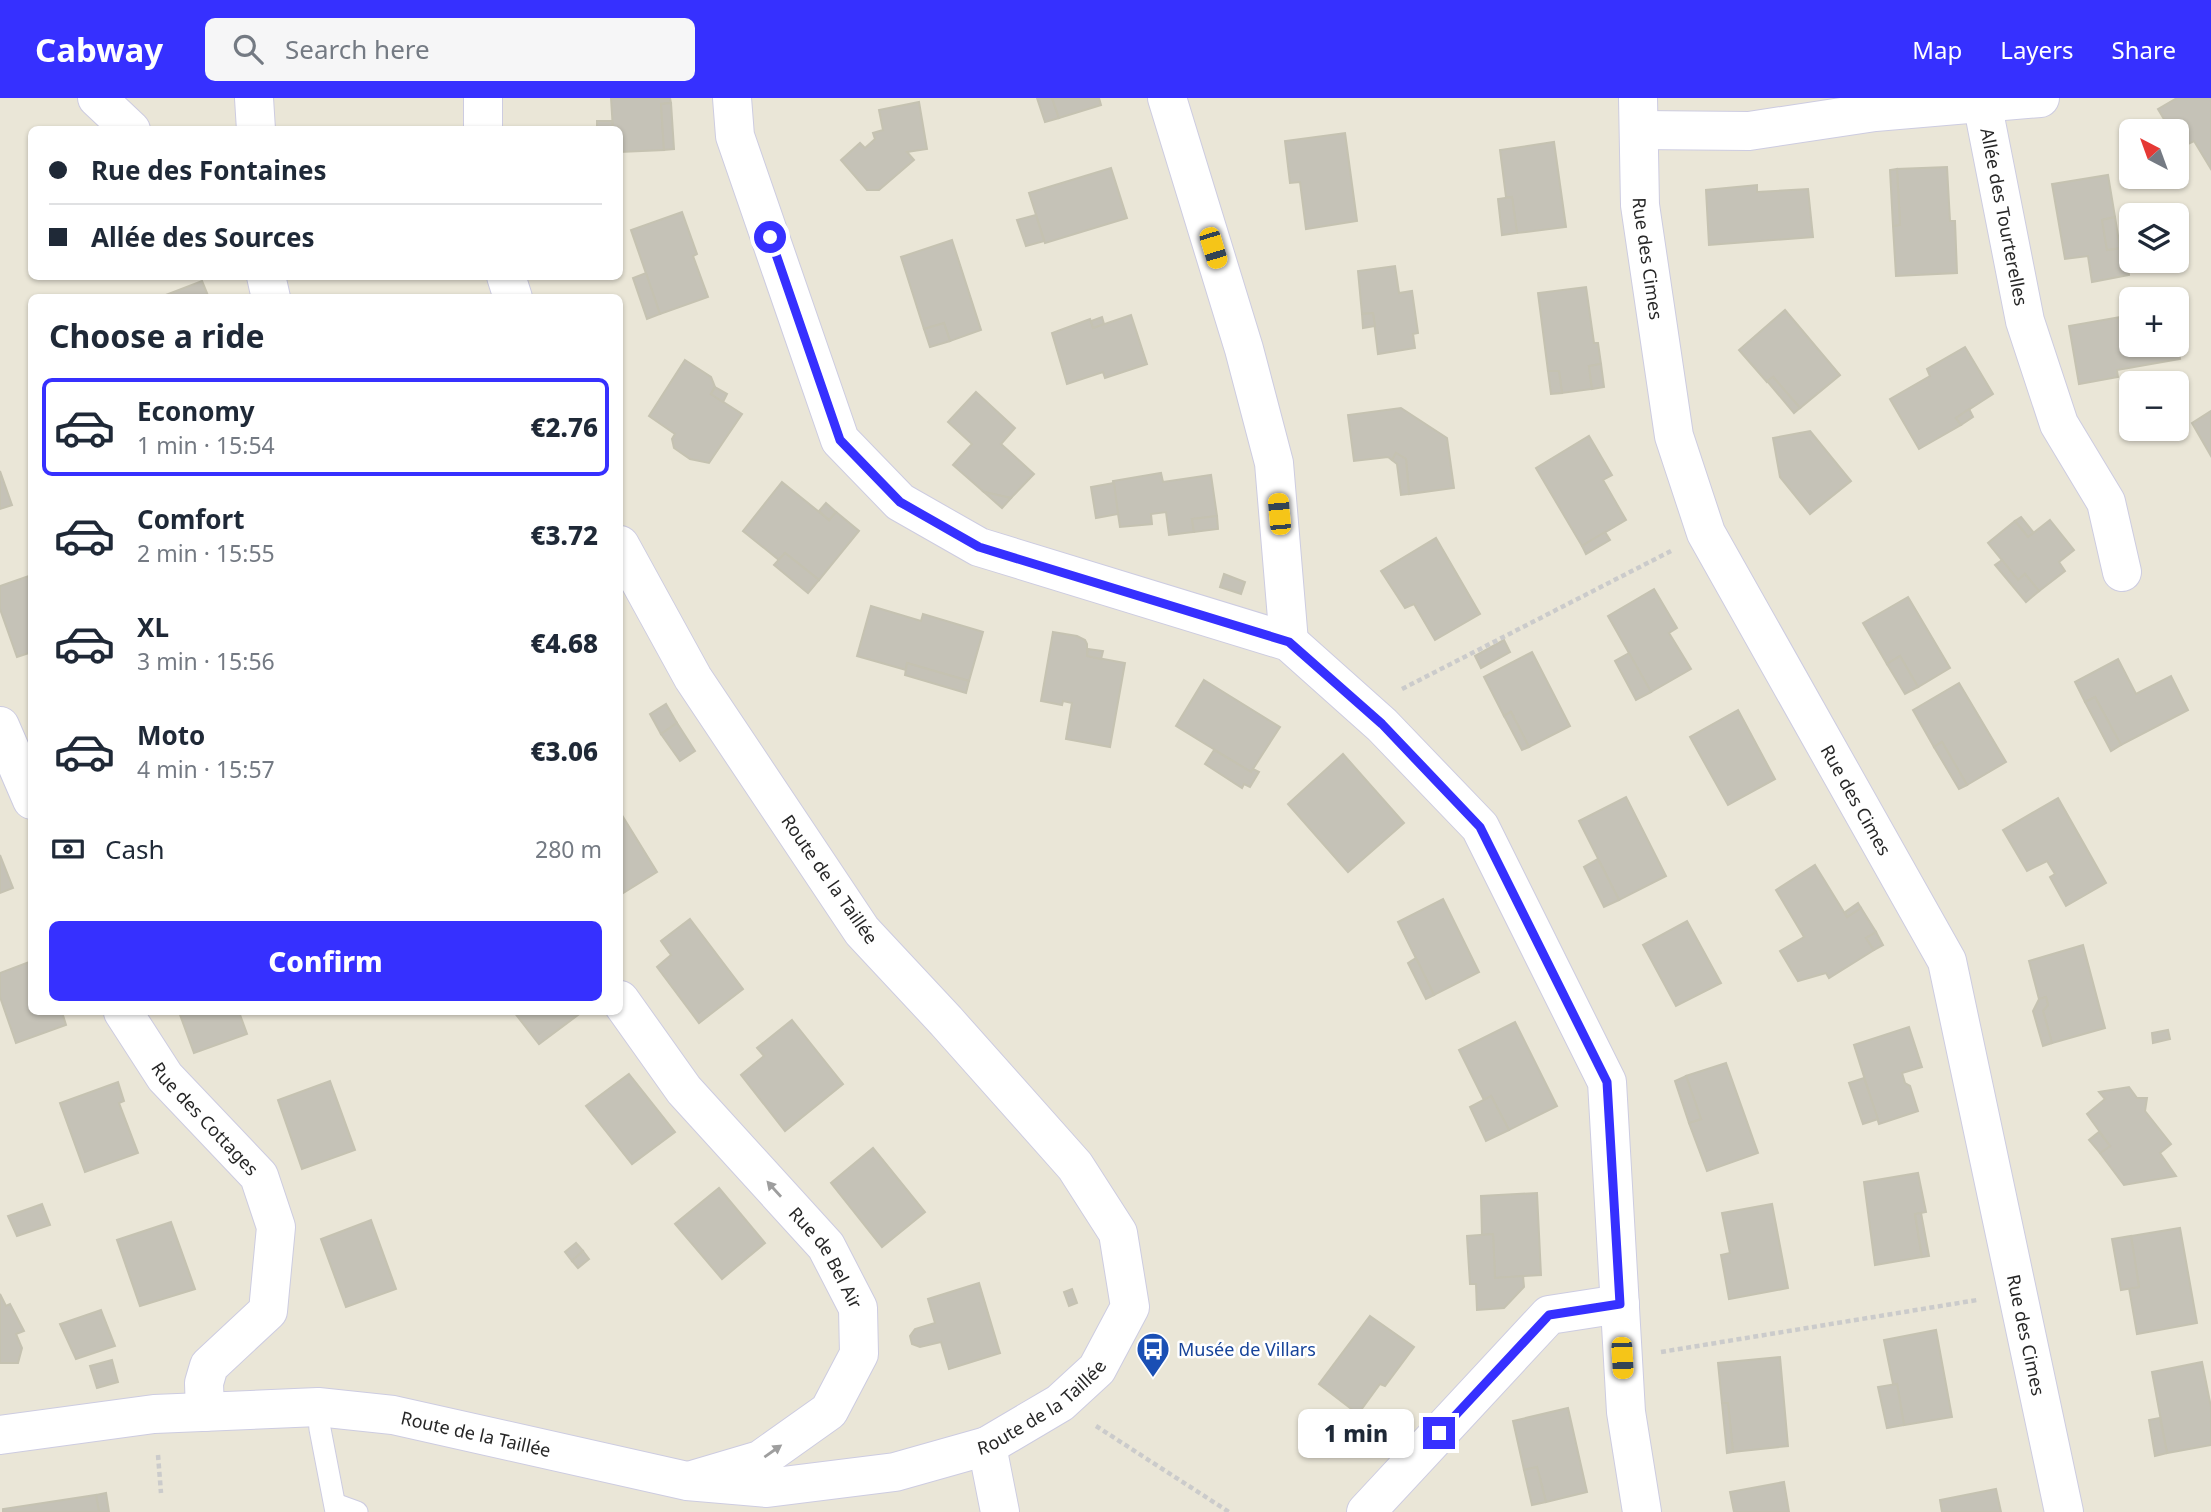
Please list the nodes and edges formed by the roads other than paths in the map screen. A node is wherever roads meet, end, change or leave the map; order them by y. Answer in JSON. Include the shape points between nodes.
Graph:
{"nodes":[{"id":1,"x":97,"y":98,"type":"edge"},
{"id":2,"x":254,"y":98,"type":"edge"},
{"id":3,"x":482,"y":98,"type":"edge"},
{"id":4,"x":732,"y":98,"type":"edge"},
{"id":5,"x":1167,"y":98,"type":"edge"},
{"id":6,"x":2040,"y":98,"type":"edge"},
{"id":7,"x":1982,"y":102,"type":"junction"},
{"id":8,"x":1639,"y":114,"type":"edge"},
{"id":9,"x":127,"y":126,"type":"edge"},
{"id":10,"x":256,"y":126,"type":"edge"},
{"id":11,"x":483,"y":126,"type":"edge"},
{"id":12,"x":623,"y":550,"type":"edge"},
{"id":13,"x":2122,"y":572,"type":"dead end"},
{"id":14,"x":1289,"y":642,"type":"junction"},
{"id":15,"x":0,"y":726,"type":"edge"},
{"id":16,"x":28,"y":791,"type":"edge"},
{"id":17,"x":623,"y":1004,"type":"edge"},
{"id":18,"x":125,"y":1015,"type":"edge"},
{"id":19,"x":1620,"y":1304,"type":"junction"},
{"id":20,"x":318,"y":1407,"type":"junction"},
{"id":21,"x":205,"y":1412,"type":"junction"},
{"id":22,"x":0,"y":1435,"type":"edge"},
{"id":23,"x":987,"y":1446,"type":"junction"},
{"id":24,"x":687,"y":1481,"type":"junction"},
{"id":25,"x":336,"y":1508,"type":"edge"},
{"id":26,"x":357,"y":1512,"type":"edge"},
{"id":27,"x":1000,"y":1512,"type":"edge"},
{"id":28,"x":1366,"y":1512,"type":"edge"},
{"id":29,"x":1642,"y":1512,"type":"edge"},
{"id":30,"x":2064,"y":1512,"type":"edge"}],
"edges":[{"from":1,"to":9,"type":"street"},
{"from":2,"to":10,"type":"street"},
{"from":3,"to":11,"type":"street"},
{"from":4,"to":14,"type":"street","via":[[735,136],[840,440],[900,502],[979,547]]},
{"from":5,"to":14,"type":"street","via":[[1275,463]]},
{"from":6,"to":7,"type":"street","name":"Allée des Tourterelles"},
{"from":7,"to":8,"type":"street","via":[[1749,131]]},
{"from":7,"to":13,"type":"street","name":"Allée des Tourterelles","via":[[2025,321],[2059,424],[2106,502]]},
{"from":8,"to":30,"type":"street","name":"Rue des Cimes","via":[[1640,205],[1674,436],[1706,533],[1947,961]]},
{"from":12,"to":23,"type":"street","name":"Route de la Taillée","via":[[693,678],[862,931],[1075,1166],[1118,1233],[1130,1307],[1097,1369],[1060,1403]]},
{"from":14,"to":19,"type":"street","via":[[1382,724],[1480,827],[1607,1082]]},
{"from":15,"to":16,"type":"street"},
{"from":24,"to":17,"type":"street","name":"Rue de Bel Air","one_way":true,"via":[[760,1460],[830,1411],[859,1354],[858,1308],[826,1246],[684,1090]]},
{"from":18,"to":21,"type":"street","name":"Rue des Cottages","via":[[165,1077],[259,1176],[276,1227],[268,1311],[209,1366],[204,1383]]},
{"from":19,"to":28,"type":"street","via":[[1549,1315]]},
{"from":19,"to":29,"type":"street","via":[[1626,1412]]},
{"from":20,"to":21,"type":"street","name":"Route de la Taillée"},
{"from":20,"to":24,"type":"street","name":"Route de la Taillée","via":[[393,1415]]},
{"from":20,"to":25,"type":"lane"},
{"from":21,"to":22,"type":"street","name":"Route de la Taillée","via":[[142,1415]]},
{"from":23,"to":24,"type":"street","name":"Route de la Taillée","via":[[895,1472],[767,1488]]},
{"from":23,"to":27,"type":"street"},
{"from":25,"to":26,"type":"lane"}]}
